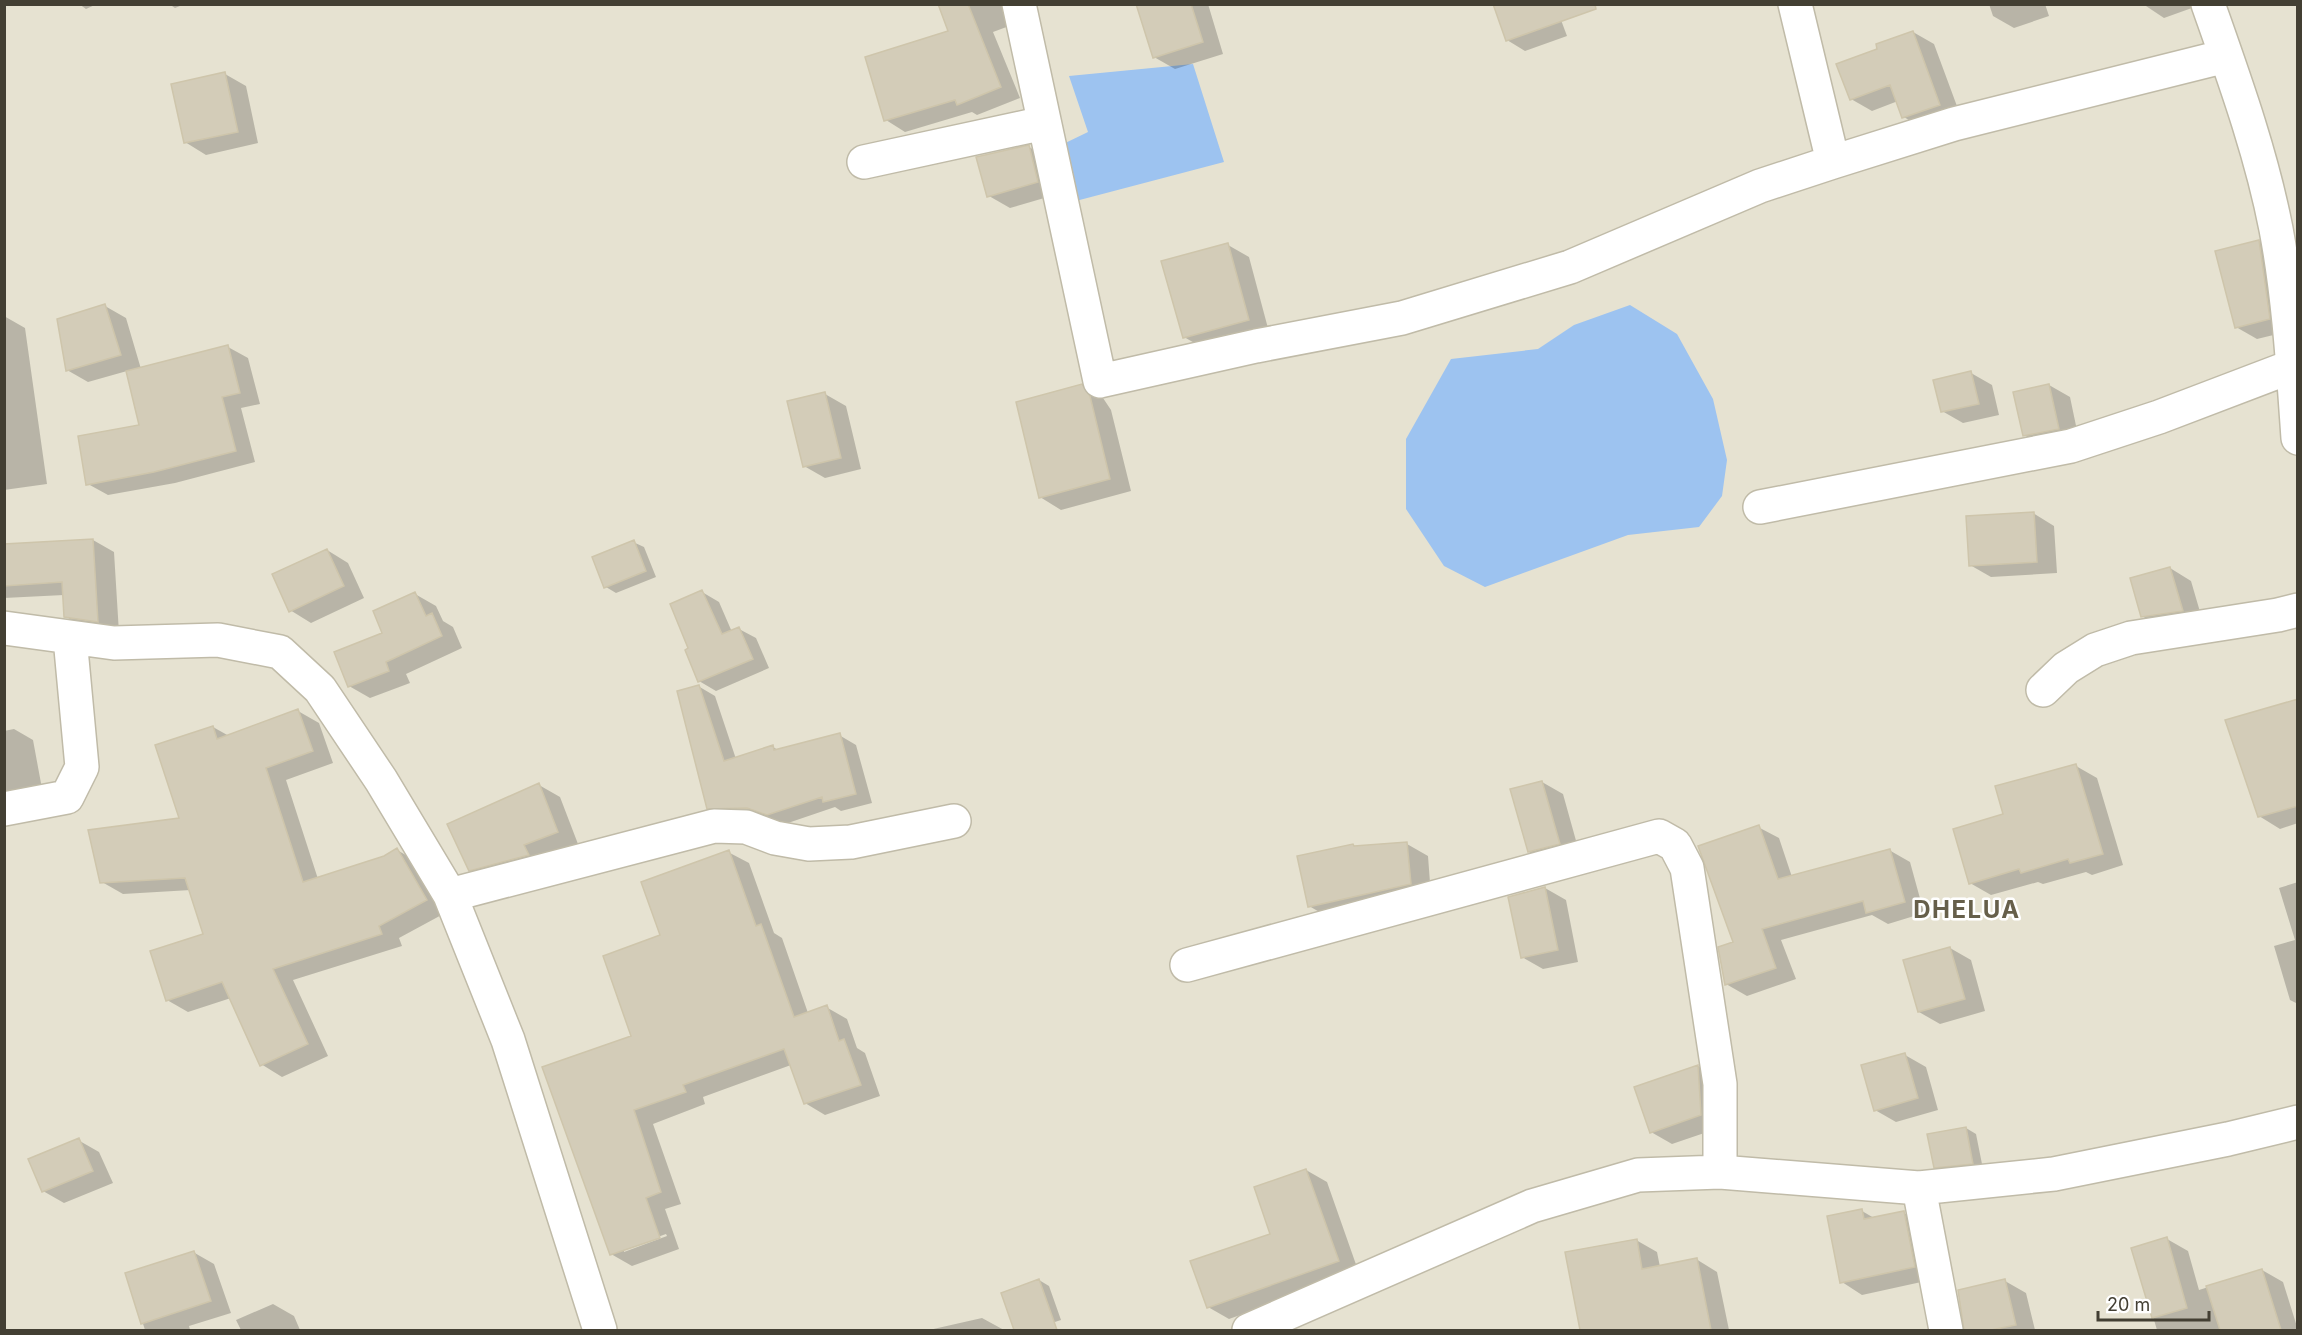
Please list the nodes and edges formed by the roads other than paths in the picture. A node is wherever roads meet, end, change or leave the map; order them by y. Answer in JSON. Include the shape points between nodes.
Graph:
{"nodes":[{"id":1,"x":1019,"y":4,"type":"edge"},
{"id":2,"x":1795,"y":4,"type":"edge"},
{"id":3,"x":2208,"y":4,"type":"edge"},
{"id":4,"x":2226,"y":56,"type":"junction"},
{"id":5,"x":1044,"y":123,"type":"junction"},
{"id":6,"x":864,"y":162,"type":"dead end"},
{"id":7,"x":1833,"y":162,"type":"junction"},
{"id":8,"x":2291,"y":281,"type":"edge"},
{"id":9,"x":2293,"y":366,"type":"junction"},
{"id":10,"x":2298,"y":438,"type":"edge"},
{"id":11,"x":1760,"y":507,"type":"dead end"},
{"id":12,"x":2298,"y":610,"type":"edge"},
{"id":13,"x":4,"y":628,"type":"edge"},
{"id":14,"x":70,"y":638,"type":"junction"},
{"id":15,"x":2043,"y":690,"type":"dead end"},
{"id":16,"x":4,"y":809,"type":"edge"},
{"id":17,"x":954,"y":821,"type":"dead end"},
{"id":18,"x":450,"y":896,"type":"junction"},
{"id":19,"x":1187,"y":965,"type":"dead end"},
{"id":20,"x":2298,"y":1122,"type":"edge"},
{"id":21,"x":1720,"y":1173,"type":"junction"},
{"id":22,"x":1919,"y":1188,"type":"junction"},
{"id":23,"x":600,"y":1330,"type":"edge"},
{"id":24,"x":1249,"y":1330,"type":"edge"},
{"id":25,"x":1946,"y":1330,"type":"edge"}],
"edges":[{"from":1,"to":5,"type":"street"},
{"from":2,"to":7,"type":"street"},
{"from":3,"to":4,"type":"street"},
{"from":4,"to":7,"type":"street","via":[[1954,124]]},
{"from":4,"to":8,"type":"street"},
{"from":5,"to":6,"type":"street"},
{"from":5,"to":7,"type":"street","via":[[1100,381],[1402,318],[1570,267],[1760,186]]},
{"from":8,"to":9,"type":"street"},
{"from":9,"to":10,"type":"street"},
{"from":9,"to":11,"type":"street","via":[[2071,446]]},
{"from":12,"to":15,"type":"street","via":[[2131,638],[2095,650],[2066,668]]},
{"from":13,"to":14,"type":"street"},
{"from":14,"to":16,"type":"street","via":[[82,767],[67,797]]},
{"from":14,"to":18,"type":"street","via":[[114,643],[218,640],[280,652],[320,689],[381,780]]},
{"from":17,"to":18,"type":"street","via":[[850,842],[809,844],[775,838],[747,827],[714,826]]},
{"from":18,"to":23,"type":"street","via":[[508,1040]]},
{"from":19,"to":21,"type":"street","via":[[1659,836],[1676,845],[1687,868],[1720,1084]]},
{"from":20,"to":22,"type":"street","via":[[2228,1140],[2054,1174]]},
{"from":21,"to":22,"type":"street"},
{"from":21,"to":24,"type":"street","via":[[1638,1175],[1532,1206]]},
{"from":22,"to":25,"type":"street"}]}
